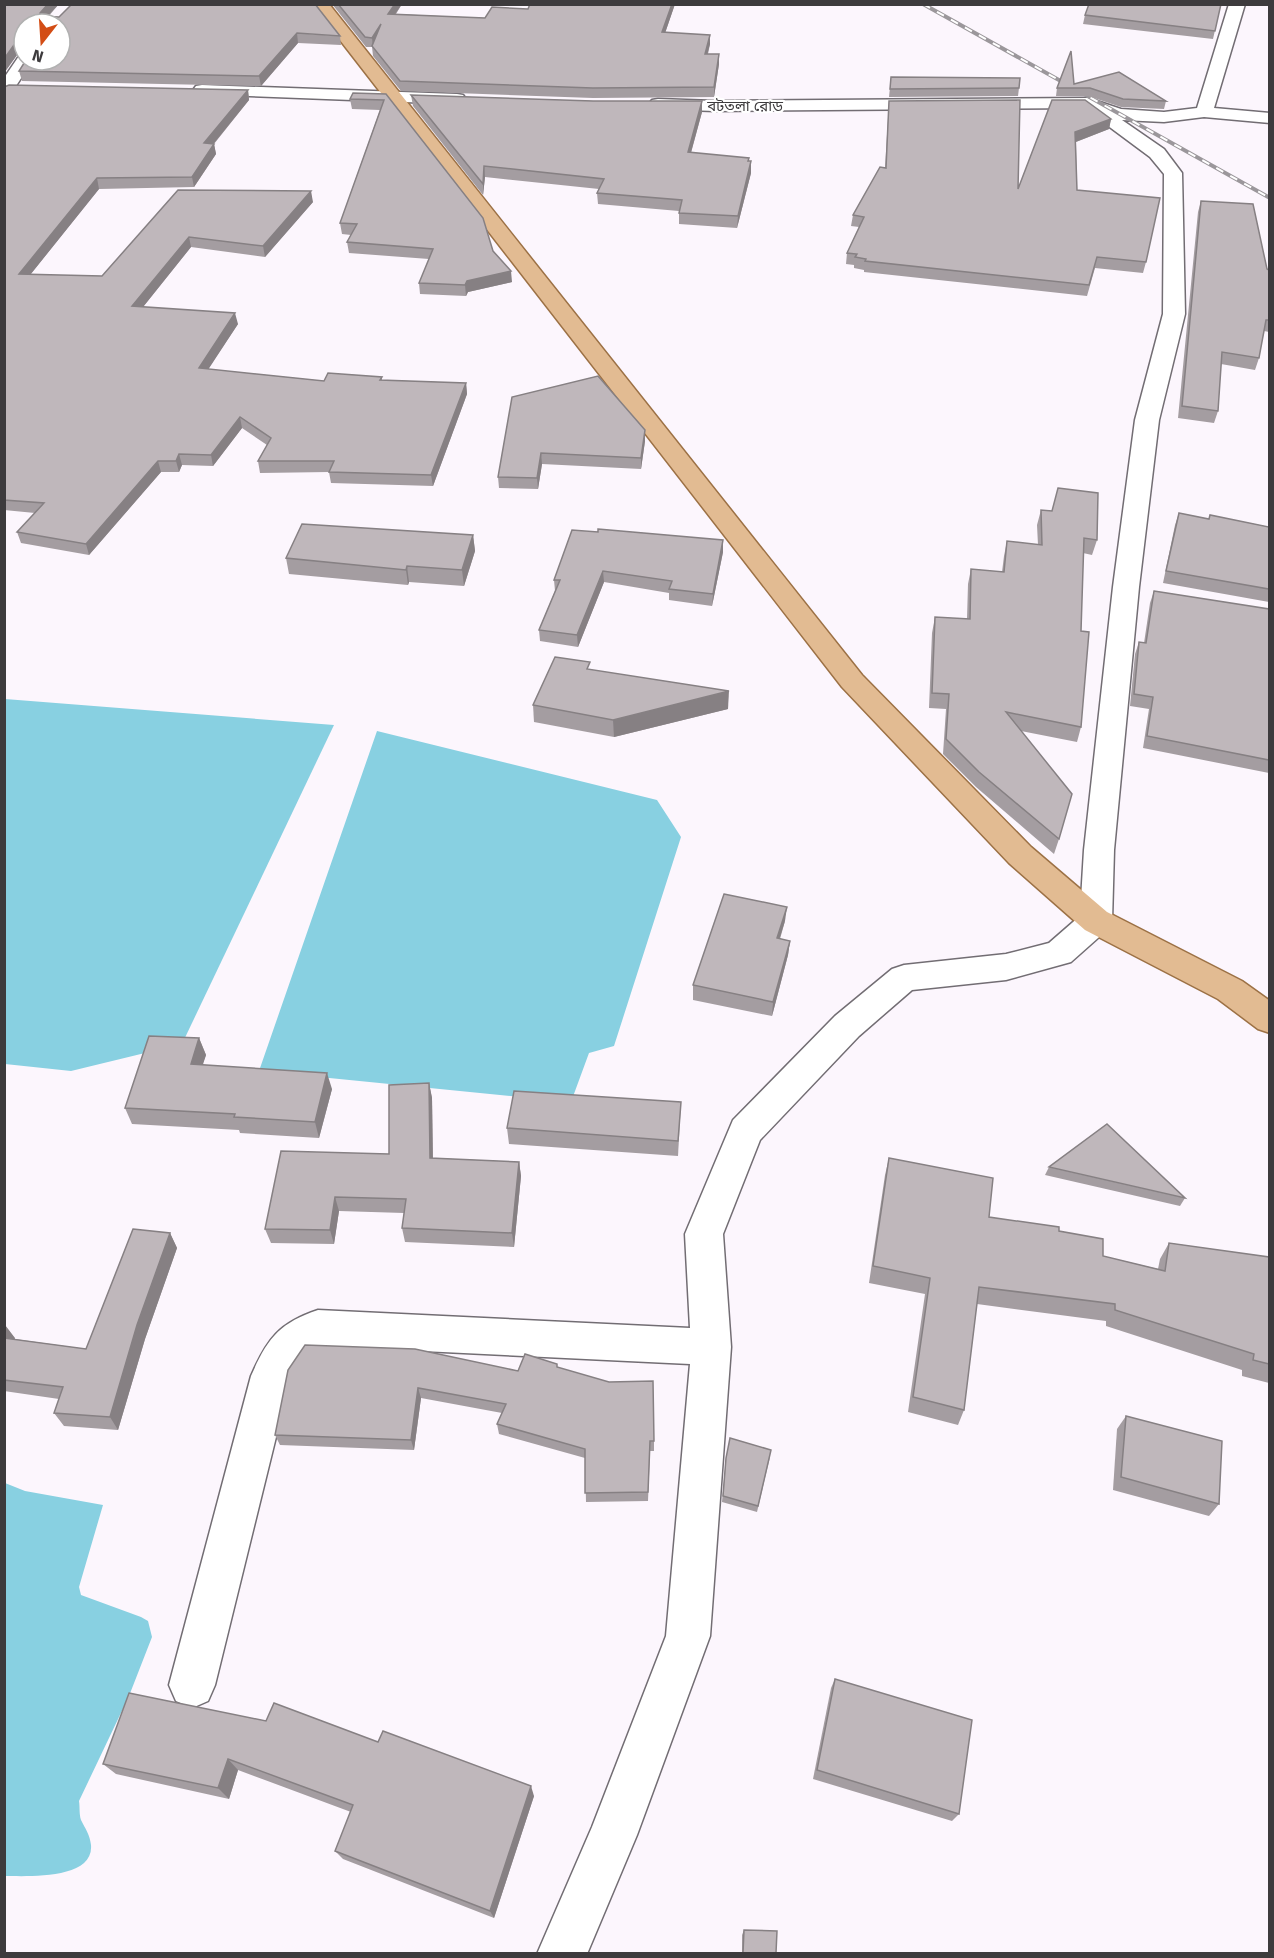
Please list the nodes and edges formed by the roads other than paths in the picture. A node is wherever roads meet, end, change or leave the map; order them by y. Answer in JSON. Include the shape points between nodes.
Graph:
{"nodes":[{"id":1,"x":320,"y":4,"type":"edge"},
{"id":2,"x":1237,"y":4,"type":"edge"},
{"id":3,"x":17,"y":72,"type":"edge"},
{"id":4,"x":27,"y":88,"type":"edge"},
{"id":5,"x":182,"y":89,"type":"edge"},
{"id":6,"x":5,"y":90,"type":"edge"},
{"id":7,"x":395,"y":97,"type":"junction"},
{"id":8,"x":471,"y":100,"type":"edge"},
{"id":9,"x":636,"y":104,"type":"edge"},
{"id":10,"x":1088,"y":104,"type":"junction"},
{"id":11,"x":1204,"y":112,"type":"junction"},
{"id":12,"x":1269,"y":118,"type":"edge"},
{"id":13,"x":1096,"y":921,"type":"junction"},
{"id":14,"x":1269,"y":1020,"type":"edge"},
{"id":15,"x":711,"y":1347,"type":"junction"},
{"id":16,"x":192,"y":1685,"type":"dead end"},
{"id":17,"x":562,"y":1953,"type":"edge"}],
"edges":[{"from":1,"to":7,"type":"main road"},
{"from":2,"to":11,"type":"street"},
{"from":3,"to":6,"type":"street"},
{"from":4,"to":6,"type":"street"},
{"from":5,"to":7,"type":"street"},
{"from":7,"to":8,"type":"street"},
{"from":7,"to":13,"type":"main road","via":[[852,681],[1020,855]]},
{"from":9,"to":10,"type":"street","name":"বটতলা রোড"},
{"from":10,"to":11,"type":"street","name":"বটতলা রোড","via":[[1119,114],[1164,117]]},
{"from":10,"to":13,"type":"street","via":[[1157,153],[1173,173],[1174,314],[1147,420],[1137,589],[1100,850]]},
{"from":11,"to":12,"type":"street","name":"বটতলা রোড"},
{"from":13,"to":14,"type":"main road","via":[[1230,990]]},
{"from":13,"to":15,"type":"street","via":[[1059,953],[1006,967],[904,978],[847,1026],[746,1131],[704,1234]]},
{"from":15,"to":16,"type":"street","via":[[318,1328],[304,1332],[288,1344],[271,1376]]},
{"from":15,"to":17,"type":"street","via":[[688,1636],[614,1834]]}]}
